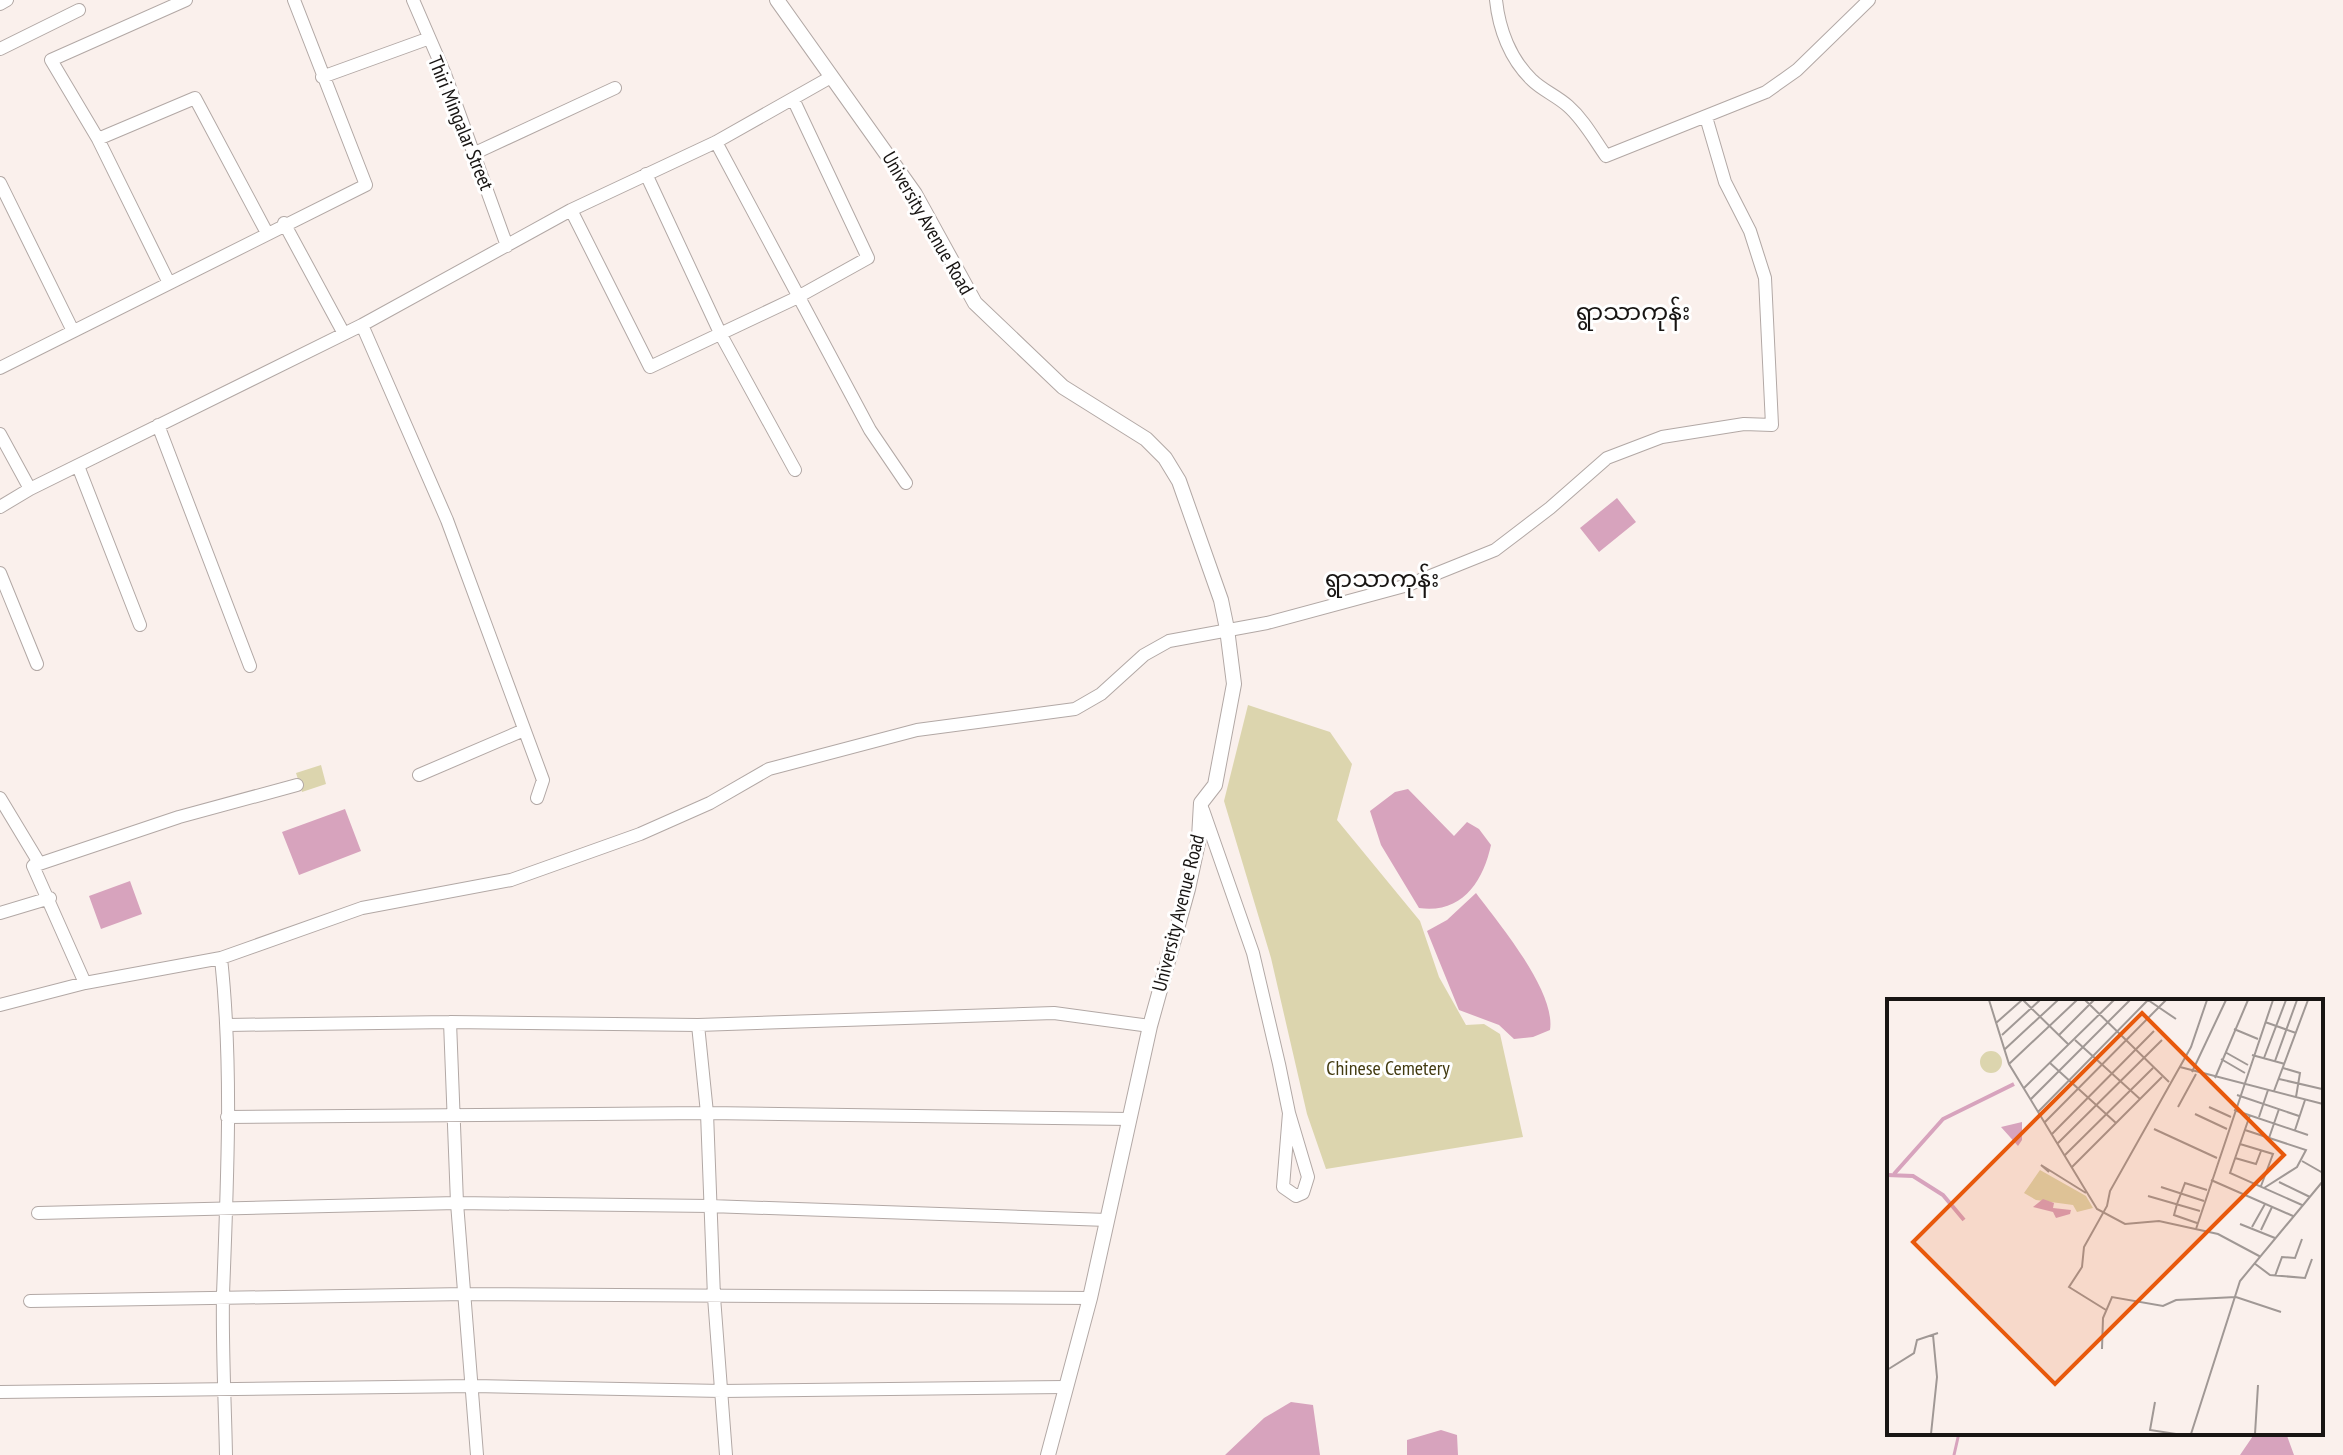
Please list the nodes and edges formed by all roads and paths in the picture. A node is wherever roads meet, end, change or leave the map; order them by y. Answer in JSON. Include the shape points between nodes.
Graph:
{"nodes":[{"id":1,"x":7,"y":0,"type":"edge"},
{"id":2,"x":186,"y":0,"type":"edge"},
{"id":3,"x":294,"y":0,"type":"edge"},
{"id":4,"x":413,"y":0,"type":"edge"},
{"id":5,"x":777,"y":0,"type":"edge"},
{"id":6,"x":1496,"y":0,"type":"edge"},
{"id":7,"x":1869,"y":0,"type":"edge"},
{"id":8,"x":0,"y":4,"type":"edge"},
{"id":9,"x":79,"y":10,"type":"dead end"},
{"id":10,"x":427,"y":39,"type":"junction"},
{"id":11,"x":0,"y":49,"type":"edge"},
{"id":12,"x":322,"y":77,"type":"junction"},
{"id":13,"x":831,"y":77,"type":"junction"},
{"id":14,"x":615,"y":88,"type":"dead end"},
{"id":15,"x":794,"y":101,"type":"junction"},
{"id":16,"x":1706,"y":117,"type":"junction"},
{"id":17,"x":98,"y":139,"type":"junction"},
{"id":18,"x":716,"y":142,"type":"junction"},
{"id":19,"x":475,"y":153,"type":"junction"},
{"id":20,"x":646,"y":174,"type":"junction"},
{"id":21,"x":0,"y":183,"type":"edge"},
{"id":22,"x":571,"y":210,"type":"junction"},
{"id":23,"x":284,"y":223,"type":"junction"},
{"id":24,"x":267,"y":233,"type":"junction"},
{"id":25,"x":507,"y":246,"type":"junction"},
{"id":26,"x":169,"y":283,"type":"junction"},
{"id":27,"x":796,"y":298,"type":"junction"},
{"id":28,"x":362,"y":325,"type":"junction"},
{"id":29,"x":73,"y":331,"type":"junction"},
{"id":30,"x":343,"y":332,"type":"junction"},
{"id":31,"x":721,"y":335,"type":"junction"},
{"id":32,"x":0,"y":368,"type":"edge"},
{"id":33,"x":158,"y":425,"type":"junction"},
{"id":34,"x":0,"y":434,"type":"edge"},
{"id":35,"x":78,"y":466,"type":"junction"},
{"id":36,"x":795,"y":470,"type":"dead end"},
{"id":37,"x":906,"y":483,"type":"dead end"},
{"id":38,"x":30,"y":489,"type":"junction"},
{"id":39,"x":0,"y":507,"type":"edge"},
{"id":40,"x":0,"y":573,"type":"edge"},
{"id":41,"x":140,"y":625,"type":"dead end"},
{"id":42,"x":1227,"y":629,"type":"junction"},
{"id":43,"x":37,"y":664,"type":"dead end"},
{"id":44,"x":250,"y":666,"type":"dead end"},
{"id":45,"x":524,"y":730,"type":"junction"},
{"id":46,"x":419,"y":775,"type":"dead end"},
{"id":47,"x":297,"y":785,"type":"dead end"},
{"id":48,"x":0,"y":798,"type":"edge"},
{"id":49,"x":537,"y":798,"type":"dead end"},
{"id":50,"x":1201,"y":803,"type":"junction"},
{"id":51,"x":33,"y":866,"type":"junction"},
{"id":52,"x":50,"y":898,"type":"junction"},
{"id":53,"x":0,"y":913,"type":"edge"},
{"id":54,"x":221,"y":958,"type":"junction"},
{"id":55,"x":85,"y":983,"type":"junction"},
{"id":56,"x":0,"y":1005,"type":"edge"},
{"id":57,"x":450,"y":1022,"type":"junction"},
{"id":58,"x":228,"y":1025,"type":"junction"},
{"id":59,"x":698,"y":1025,"type":"junction"},
{"id":60,"x":1150,"y":1026,"type":"junction"},
{"id":61,"x":707,"y":1113,"type":"junction"},
{"id":62,"x":1289,"y":1113,"type":"junction"},
{"id":63,"x":227,"y":1117,"type":"junction"},
{"id":64,"x":452,"y":1117,"type":"junction"},
{"id":65,"x":1130,"y":1119,"type":"junction"},
{"id":66,"x":457,"y":1203,"type":"junction"},
{"id":67,"x":710,"y":1206,"type":"junction"},
{"id":68,"x":228,"y":1208,"type":"junction"},
{"id":69,"x":38,"y":1213,"type":"dead end"},
{"id":70,"x":1107,"y":1220,"type":"junction"},
{"id":71,"x":466,"y":1294,"type":"junction"},
{"id":72,"x":714,"y":1297,"type":"junction"},
{"id":73,"x":223,"y":1298,"type":"junction"},
{"id":74,"x":1090,"y":1298,"type":"junction"},
{"id":75,"x":30,"y":1301,"type":"dead end"},
{"id":76,"x":474,"y":1386,"type":"junction"},
{"id":77,"x":1065,"y":1387,"type":"junction"},
{"id":78,"x":225,"y":1388,"type":"junction"},
{"id":79,"x":722,"y":1391,"type":"junction"},
{"id":80,"x":0,"y":1392,"type":"edge"},
{"id":81,"x":226,"y":1455,"type":"edge"},
{"id":82,"x":477,"y":1455,"type":"edge"},
{"id":83,"x":726,"y":1455,"type":"edge"},
{"id":84,"x":1048,"y":1455,"type":"edge"}],
"edges":[{"from":1,"to":8,"type":"street"},
{"from":2,"to":17,"type":"street","via":[[51,60]]},
{"from":3,"to":12,"type":"street"},
{"from":4,"to":10,"type":"street","name":"Thiri Mingalar Street"},
{"from":5,"to":13,"type":"main road","name":"University Avenue Road"},
{"from":6,"to":16,"type":"street","via":[[1500,28],[1512,54],[1532,79],[1584,122],[1606,156]]},
{"from":7,"to":16,"type":"street","via":[[1787,78]]},
{"from":9,"to":11,"type":"street"},
{"from":10,"to":12,"type":"street"},
{"from":10,"to":19,"type":"street","name":"Thiri Mingalar Street"},
{"from":12,"to":23,"type":"street","via":[[366,185]]},
{"from":13,"to":15,"type":"street"},
{"from":13,"to":42,"type":"main road","name":"University Avenue Road","via":[[915,194],[975,303],[1063,387],[1146,439],[1165,458],[1179,481]]},
{"from":14,"to":19,"type":"street"},
{"from":15,"to":18,"type":"street"},
{"from":15,"to":27,"type":"street","via":[[868,258]]},
{"from":16,"to":42,"type":"street","via":[[1725,182],[1750,231],[1765,278],[1772,425],[1744,424],[1662,437],[1607,458],[1495,550],[1408,585]]},
{"from":17,"to":24,"type":"street","via":[[195,98]]},
{"from":17,"to":26,"type":"street"},
{"from":18,"to":20,"type":"street"},
{"from":18,"to":27,"type":"street"},
{"from":19,"to":25,"type":"street","name":"Thiri Mingalar Street"},
{"from":20,"to":22,"type":"street"},
{"from":20,"to":31,"type":"street"},
{"from":21,"to":29,"type":"street"},
{"from":22,"to":25,"type":"street"},
{"from":22,"to":31,"type":"street","via":[[650,367]]},
{"from":23,"to":24,"type":"street"},
{"from":23,"to":30,"type":"street"},
{"from":24,"to":26,"type":"street"},
{"from":25,"to":28,"type":"street"},
{"from":26,"to":29,"type":"street"},
{"from":27,"to":31,"type":"street"},
{"from":27,"to":37,"type":"street"},
{"from":28,"to":30,"type":"street"},
{"from":28,"to":45,"type":"street","via":[[447,520]]},
{"from":29,"to":32,"type":"street"},
{"from":30,"to":33,"type":"street"},
{"from":31,"to":36,"type":"street"},
{"from":33,"to":35,"type":"street"},
{"from":33,"to":44,"type":"street"},
{"from":34,"to":38,"type":"street"},
{"from":35,"to":38,"type":"street"},
{"from":35,"to":41,"type":"street"},
{"from":38,"to":39,"type":"street"},
{"from":40,"to":43,"type":"street"},
{"from":42,"to":50,"type":"main road","name":"University Avenue Road","via":[[1234,684],[1215,785]]},
{"from":42,"to":54,"type":"street","via":[[1169,641],[1075,709],[917,730],[769,769],[640,834],[511,880],[362,908]]},
{"from":45,"to":46,"type":"street"},
{"from":45,"to":49,"type":"street","via":[[543,780]]},
{"from":47,"to":51,"type":"street","via":[[179,817]]},
{"from":48,"to":51,"type":"street","via":[[38,861]]},
{"from":50,"to":60,"type":"main road","name":"University Avenue Road","via":[[1191,876]]},
{"from":50,"to":62,"type":"street","via":[[1253,953]]},
{"from":51,"to":52,"type":"street"},
{"from":52,"to":53,"type":"street"},
{"from":52,"to":55,"type":"street"},
{"from":54,"to":55,"type":"street"},
{"from":54,"to":58,"type":"street"},
{"from":55,"to":56,"type":"street"},
{"from":57,"to":58,"type":"street"},
{"from":57,"to":59,"type":"street"},
{"from":57,"to":64,"type":"street"},
{"from":58,"to":63,"type":"street"},
{"from":59,"to":60,"type":"street","via":[[1054,1013]]},
{"from":59,"to":61,"type":"street"},
{"from":60,"to":65,"type":"main road","name":"University Avenue Road"},
{"from":61,"to":64,"type":"street"},
{"from":61,"to":65,"type":"street"},
{"from":61,"to":67,"type":"street"},
{"from":62,"to":62,"type":"street","via":[[1283,1187],[1296,1196],[1303,1193],[1308,1177]]},
{"from":63,"to":64,"type":"street"},
{"from":63,"to":68,"type":"street"},
{"from":64,"to":66,"type":"street"},
{"from":65,"to":70,"type":"main road","name":"University Avenue Road"},
{"from":66,"to":67,"type":"street"},
{"from":66,"to":68,"type":"street"},
{"from":66,"to":71,"type":"street"},
{"from":67,"to":70,"type":"street"},
{"from":67,"to":72,"type":"street"},
{"from":68,"to":69,"type":"street"},
{"from":68,"to":73,"type":"street"},
{"from":70,"to":74,"type":"main road","name":"University Avenue Road"},
{"from":71,"to":72,"type":"street"},
{"from":71,"to":73,"type":"street"},
{"from":71,"to":76,"type":"street"},
{"from":72,"to":74,"type":"street"},
{"from":72,"to":79,"type":"street"},
{"from":73,"to":75,"type":"street"},
{"from":73,"to":78,"type":"street"},
{"from":74,"to":77,"type":"main road","name":"University Avenue Road"},
{"from":76,"to":78,"type":"street"},
{"from":76,"to":79,"type":"street"},
{"from":76,"to":82,"type":"street"},
{"from":77,"to":79,"type":"street"},
{"from":77,"to":84,"type":"main road","name":"University Avenue Road"},
{"from":78,"to":80,"type":"street"},
{"from":78,"to":81,"type":"street"},
{"from":79,"to":83,"type":"street"}]}
